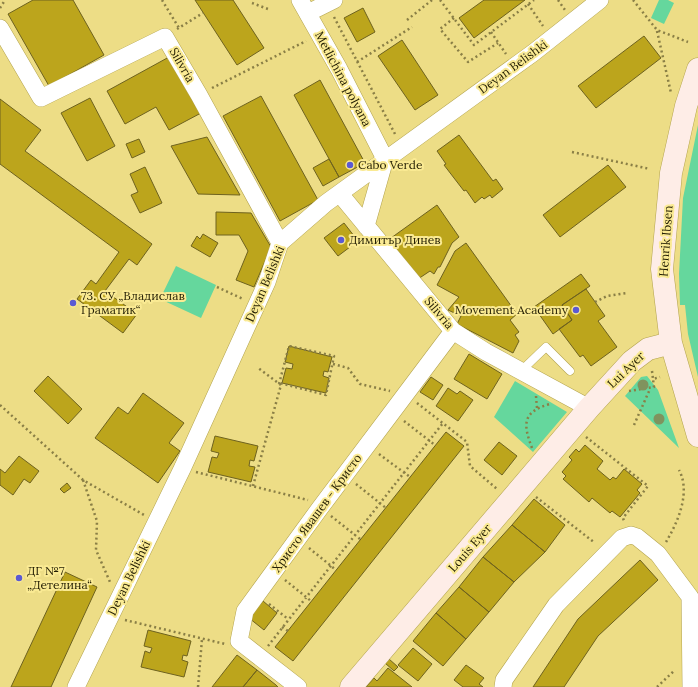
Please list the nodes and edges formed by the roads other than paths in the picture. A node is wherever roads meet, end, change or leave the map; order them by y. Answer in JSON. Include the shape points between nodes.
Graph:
{"nodes":[{"id":1,"x":600,"y":0,"type":"edge"},
{"id":2,"x":330,"y":2,"type":"edge"},
{"id":3,"x":304,"y":6,"type":"edge"},
{"id":4,"x":0,"y":28,"type":"edge"},
{"id":5,"x":698,"y":69,"type":"edge"},
{"id":6,"x":385,"y":159,"type":"junction"},
{"id":7,"x":340,"y":194,"type":"junction"},
{"id":8,"x":366,"y":226,"type":"junction"},
{"id":9,"x":280,"y":243,"type":"junction"},
{"id":10,"x":453,"y":332,"type":"junction"},
{"id":11,"x":671,"y":343,"type":"junction"},
{"id":12,"x":521,"y":371,"type":"junction"},
{"id":13,"x":570,"y":371,"type":"dead end"},
{"id":14,"x":580,"y":403,"type":"junction"},
{"id":15,"x":698,"y":436,"type":"edge"},
{"id":16,"x":76,"y":687,"type":"edge"},
{"id":17,"x":298,"y":687,"type":"edge"},
{"id":18,"x":351,"y":687,"type":"edge"},
{"id":19,"x":503,"y":687,"type":"edge"},
{"id":20,"x":691,"y":687,"type":"edge"}],
"edges":[{"from":1,"to":6,"type":"street","name":"Deyan Belishki","via":[[533,53]]},
{"from":2,"to":3,"type":"street"},
{"from":3,"to":6,"type":"street","name":"Metlichina polyana"},
{"from":4,"to":9,"type":"street","name":"Silivria","via":[[41,98],[172,32],[199,95]]},
{"from":5,"to":11,"type":"main road","name":"Henrik Ibsen","via":[[686,106],[671,174],[663,244],[662,269]]},
{"from":6,"to":7,"type":"street","name":"Deyan Belishki"},
{"from":6,"to":8,"type":"street"},
{"from":7,"to":8,"type":"street","name":"Silivria"},
{"from":7,"to":9,"type":"street","name":"Deyan Belishki"},
{"from":8,"to":10,"type":"street","name":"Silivria"},
{"from":9,"to":16,"type":"street","name":"Deyan Belishki","via":[[267,282],[182,469]]},
{"from":10,"to":12,"type":"street","name":"Silivria"},
{"from":10,"to":17,"type":"street","name":"Христо Явашев - Кристо","via":[[344,475],[246,611],[239,641]]},
{"from":11,"to":14,"type":"main road","name":"Lui Ayer","via":[[648,349]]},
{"from":11,"to":15,"type":"main road","name":"Henrik Ibsen"},
{"from":12,"to":13,"type":"lane","via":[[546,346]]},
{"from":12,"to":14,"type":"street","name":"Silivria"},
{"from":14,"to":18,"type":"main road","name":"Louis Eyer","via":[[573,428]]},
{"from":19,"to":20,"type":"street","via":[[504,680],[556,605],[622,538],[628,535],[640,538],[658,554],[690,597]]}]}
